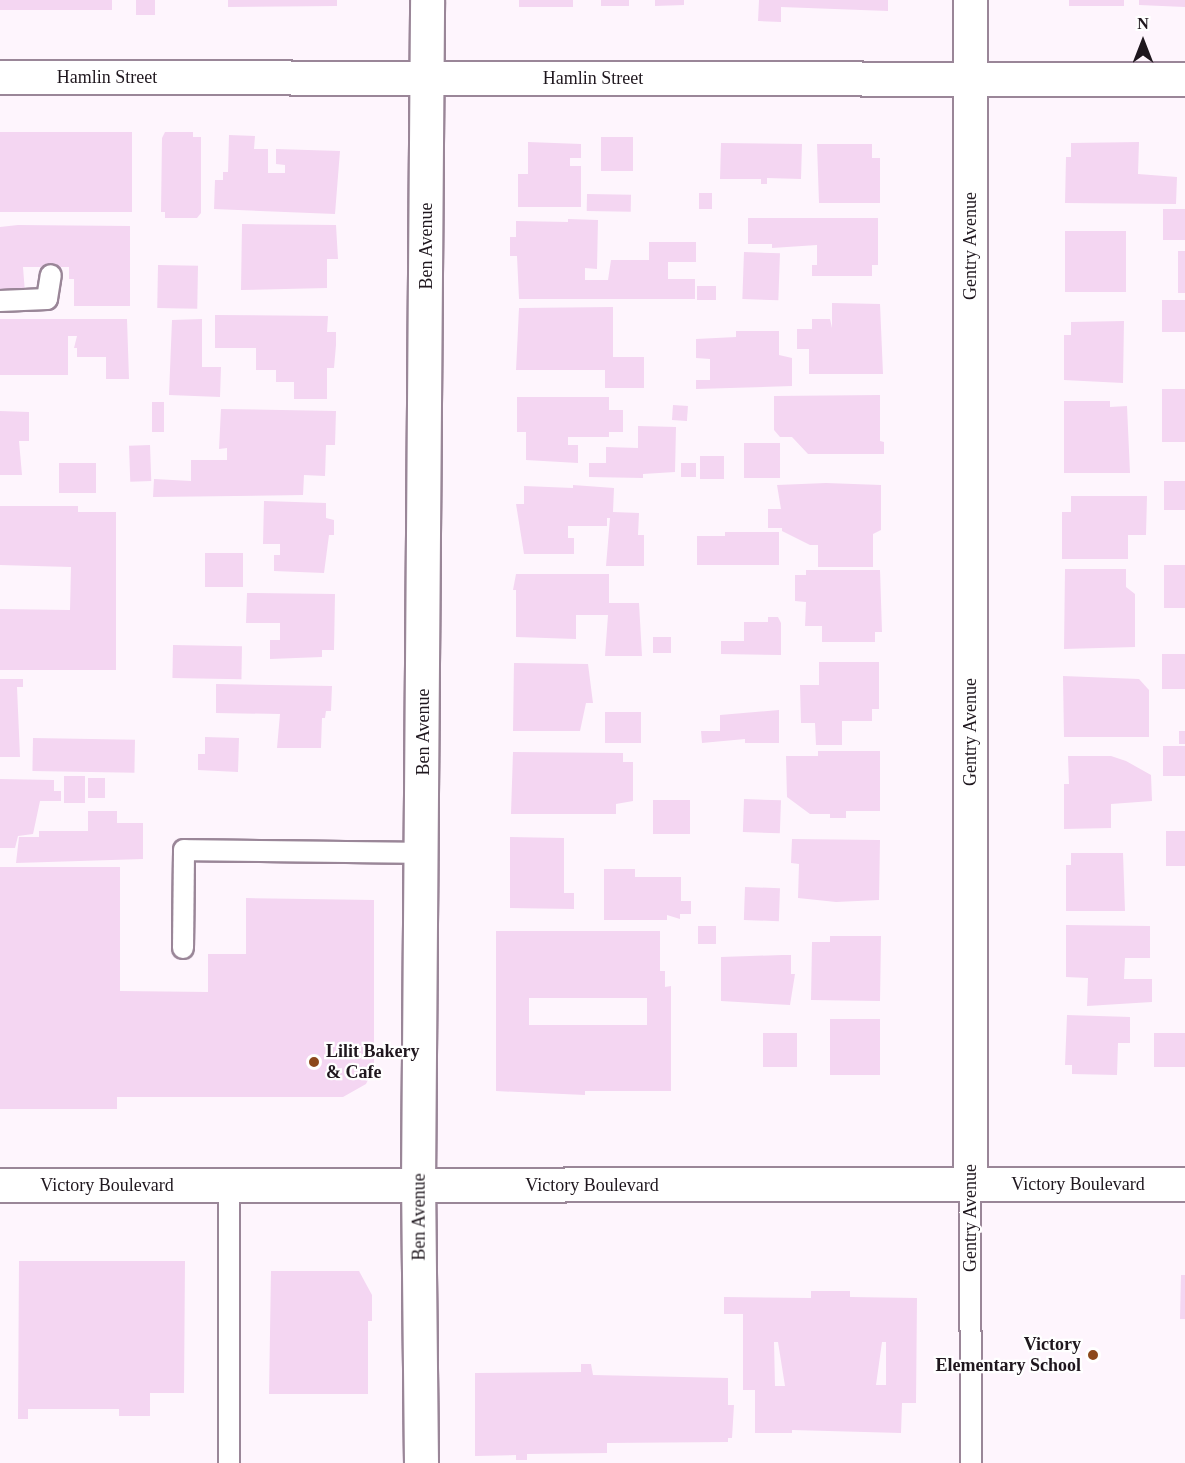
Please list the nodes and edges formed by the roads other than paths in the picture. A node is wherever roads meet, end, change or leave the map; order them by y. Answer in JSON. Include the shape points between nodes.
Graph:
{"nodes":[{"id":1,"x":427,"y":0,"type":"edge"},
{"id":2,"x":970,"y":0,"type":"edge"},
{"id":3,"x":0,"y":77,"type":"edge"},
{"id":4,"x":427,"y":77,"type":"junction"},
{"id":5,"x":970,"y":79,"type":"junction"},
{"id":6,"x":1185,"y":79,"type":"edge"},
{"id":7,"x":51,"y":275,"type":"dead end"},
{"id":8,"x":0,"y":302,"type":"edge"},
{"id":9,"x":422,"y":853,"type":"junction"},
{"id":10,"x":183,"y":948,"type":"dead end"},
{"id":11,"x":970,"y":1184,"type":"junction"},
{"id":12,"x":1185,"y":1184,"type":"edge"},
{"id":13,"x":0,"y":1185,"type":"edge"},
{"id":14,"x":229,"y":1185,"type":"junction"},
{"id":15,"x":418,"y":1185,"type":"junction"},
{"id":16,"x":229,"y":1463,"type":"edge"},
{"id":17,"x":421,"y":1463,"type":"edge"},
{"id":18,"x":971,"y":1463,"type":"edge"}],
"edges":[{"from":1,"to":4,"type":"street","name":"Ben Avenue"},
{"from":2,"to":5,"type":"street","name":"Gentry Avenue"},
{"from":3,"to":4,"type":"street","name":"Hamlin Street"},
{"from":4,"to":5,"type":"street","name":"Hamlin Street"},
{"from":4,"to":9,"type":"street","name":"Ben Avenue"},
{"from":5,"to":6,"type":"street","name":"Hamlin Street"},
{"from":5,"to":11,"type":"street","name":"Gentry Avenue"},
{"from":7,"to":8,"type":"lane","via":[[47,299]]},
{"from":9,"to":10,"type":"lane","via":[[184,850]]},
{"from":9,"to":15,"type":"street","name":"Ben Avenue"},
{"from":11,"to":12,"type":"street","name":"Victory Boulevard"},
{"from":11,"to":15,"type":"street","name":"Victory Boulevard"},
{"from":11,"to":18,"type":"lane","name":"Gentry Avenue"},
{"from":13,"to":14,"type":"street","name":"Victory Boulevard"},
{"from":14,"to":15,"type":"street","name":"Victory Boulevard"},
{"from":14,"to":16,"type":"lane"},
{"from":15,"to":17,"type":"street","name":"Ben Avenue"}]}
